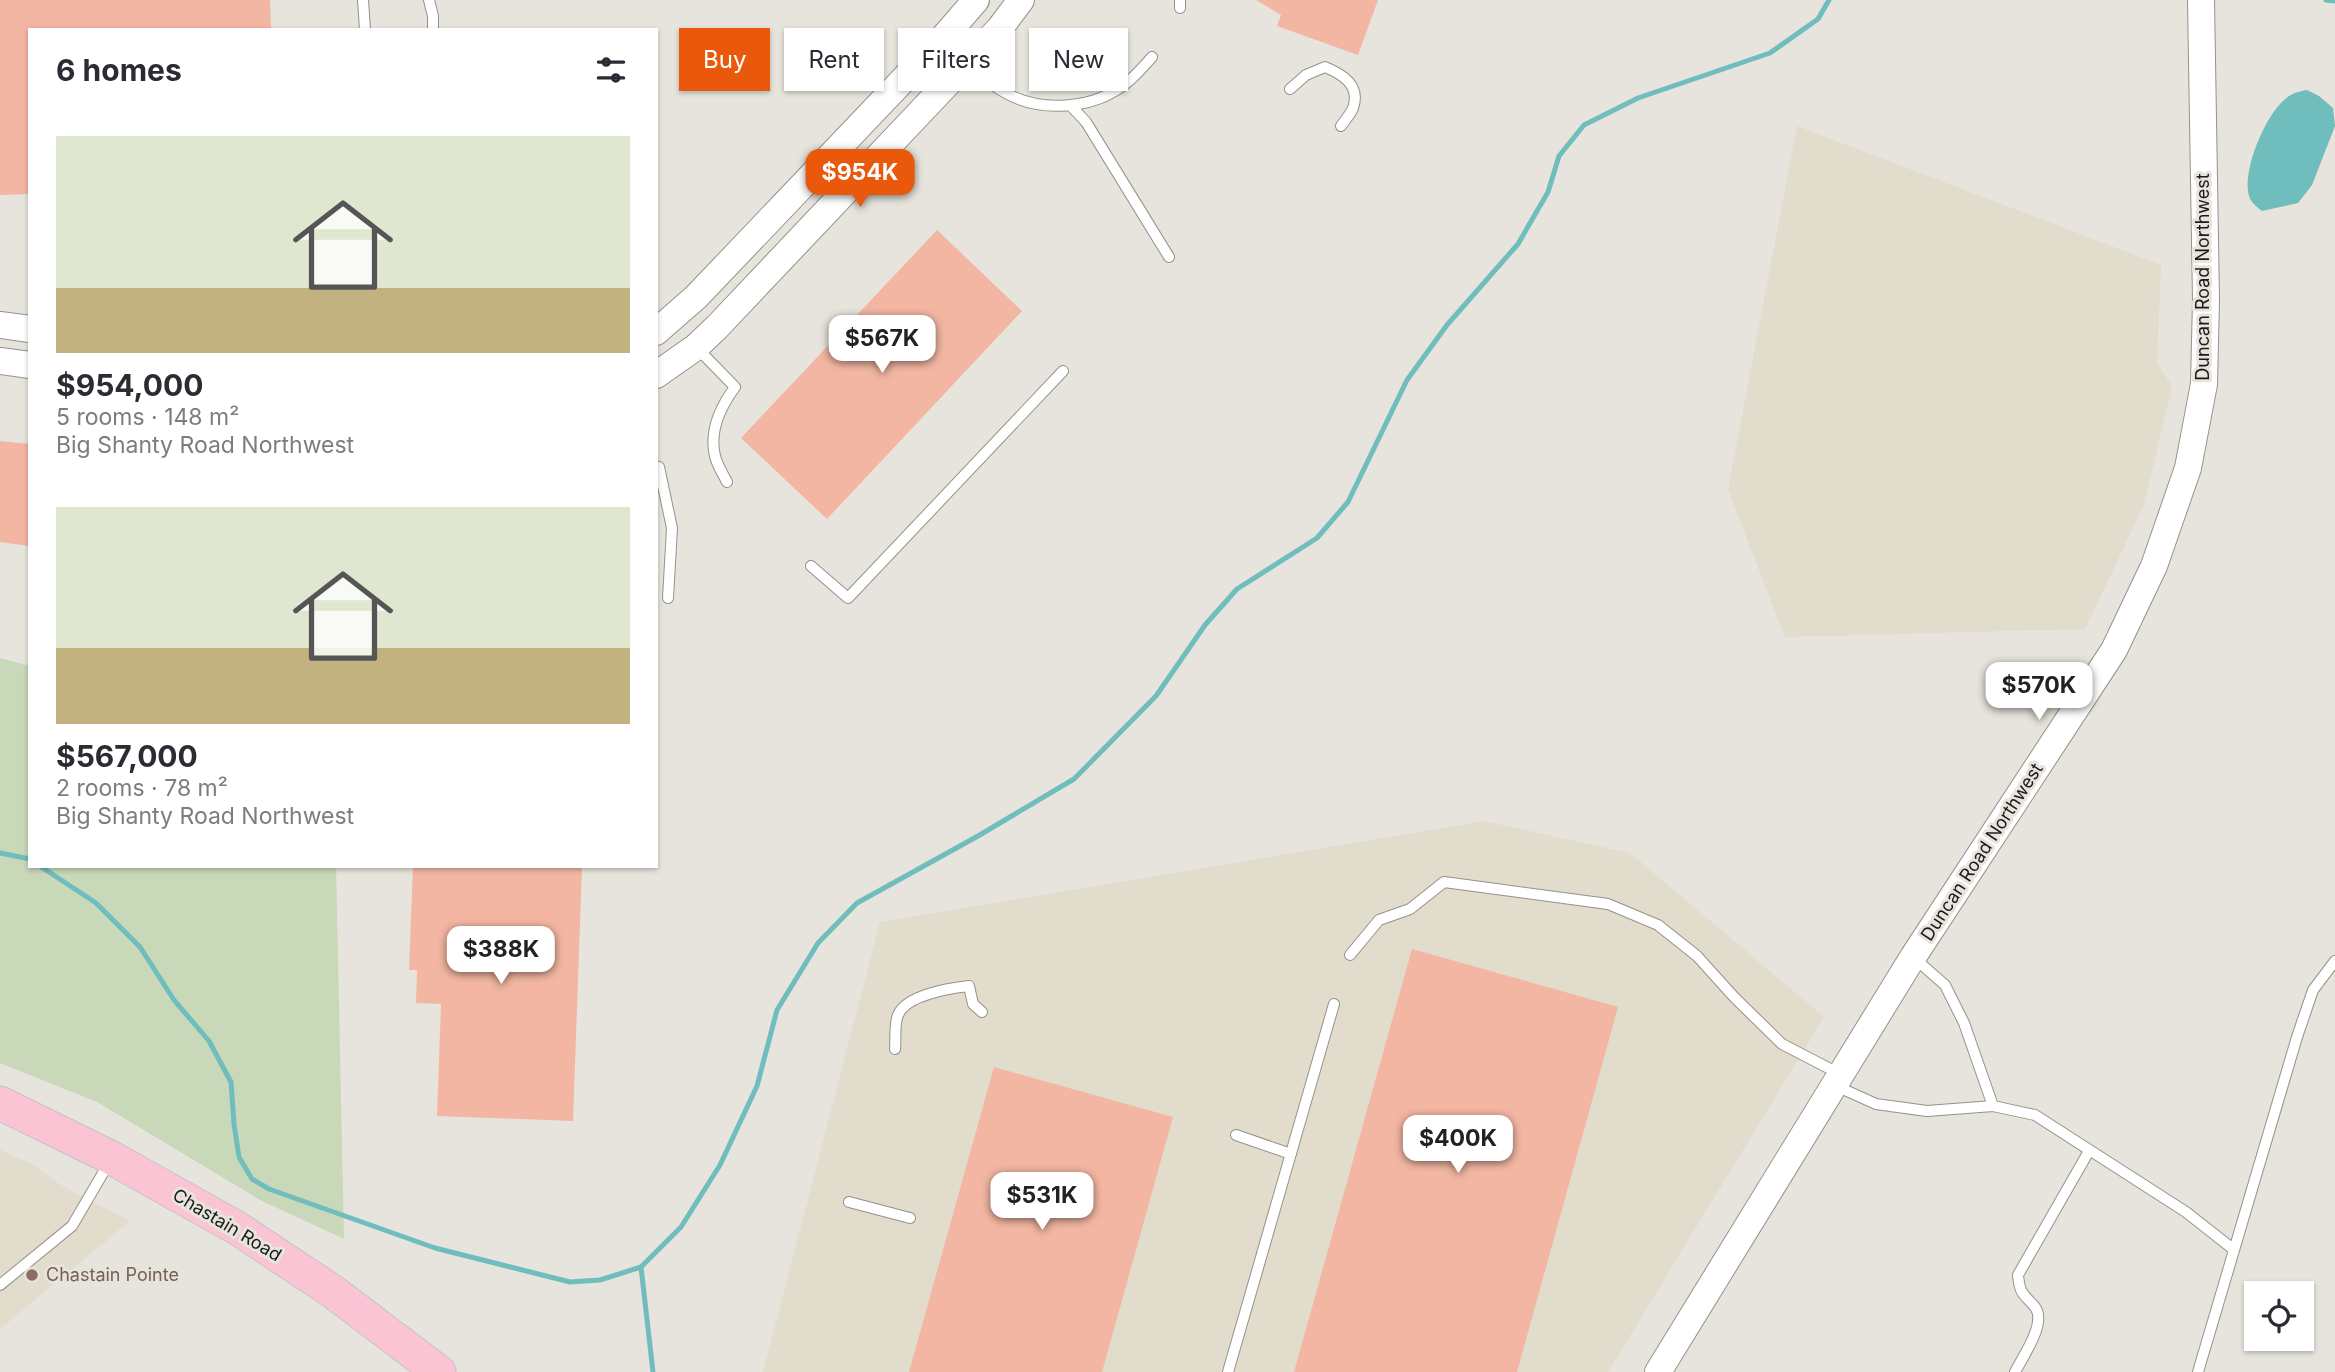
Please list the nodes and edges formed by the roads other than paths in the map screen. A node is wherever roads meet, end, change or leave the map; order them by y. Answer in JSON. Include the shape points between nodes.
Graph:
{"nodes":[{"id":1,"x":363,"y":0,"type":"edge"},
{"id":2,"x":429,"y":0,"type":"edge"},
{"id":3,"x":976,"y":0,"type":"edge"},
{"id":4,"x":1021,"y":0,"type":"edge"},
{"id":5,"x":2201,"y":0,"type":"edge"},
{"id":6,"x":365,"y":28,"type":"edge"},
{"id":7,"x":433,"y":28,"type":"edge"},
{"id":8,"x":952,"y":28,"type":"edge"},
{"id":9,"x":1000,"y":28,"type":"edge"},
{"id":10,"x":1152,"y":57,"type":"dead end"},
{"id":11,"x":898,"y":85,"type":"edge"},
{"id":12,"x":1290,"y":89,"type":"dead end"},
{"id":13,"x":939,"y":91,"type":"edge"},
{"id":14,"x":1004,"y":91,"type":"edge"},
{"id":15,"x":1070,"y":105,"type":"junction"},
{"id":16,"x":1341,"y":126,"type":"dead end"},
{"id":17,"x":1169,"y":257,"type":"dead end"},
{"id":18,"x":0,"y":325,"type":"edge"},
{"id":19,"x":28,"y":329,"type":"edge"},
{"id":20,"x":658,"y":329,"type":"edge"},
{"id":21,"x":696,"y":347,"type":"junction"},
{"id":22,"x":0,"y":361,"type":"edge"},
{"id":23,"x":28,"y":365,"type":"edge"},
{"id":24,"x":1063,"y":371,"type":"dead end"},
{"id":25,"x":658,"y":374,"type":"edge"},
{"id":26,"x":658,"y":470,"type":"edge"},
{"id":27,"x":727,"y":482,"type":"dead end"},
{"id":28,"x":811,"y":566,"type":"dead end"},
{"id":29,"x":668,"y":598,"type":"dead end"},
{"id":30,"x":1350,"y":955,"type":"dead end"},
{"id":31,"x":1913,"y":957,"type":"junction"},
{"id":32,"x":2335,"y":961,"type":"edge"},
{"id":33,"x":1334,"y":1004,"type":"dead end"},
{"id":34,"x":982,"y":1012,"type":"dead end"},
{"id":35,"x":895,"y":1049,"type":"dead end"},
{"id":36,"x":1837,"y":1079,"type":"junction"},
{"id":37,"x":0,"y":1103,"type":"edge"},
{"id":38,"x":1993,"y":1107,"type":"junction"},
{"id":39,"x":1236,"y":1135,"type":"dead end"},
{"id":40,"x":2089,"y":1151,"type":"junction"},
{"id":41,"x":1291,"y":1154,"type":"junction"},
{"id":42,"x":112,"y":1158,"type":"junction"},
{"id":43,"x":849,"y":1202,"type":"dead end"},
{"id":44,"x":910,"y":1218,"type":"dead end"},
{"id":45,"x":2233,"y":1249,"type":"junction"},
{"id":46,"x":0,"y":1285,"type":"edge"},
{"id":47,"x":439,"y":1372,"type":"edge"},
{"id":48,"x":1228,"y":1372,"type":"edge"},
{"id":49,"x":1658,"y":1372,"type":"edge"},
{"id":50,"x":2015,"y":1372,"type":"edge"},
{"id":51,"x":2198,"y":1372,"type":"edge"}],
"edges":[{"from":1,"to":6,"type":"lane"},
{"from":2,"to":7,"type":"lane"},
{"from":3,"to":8,"type":"street"},
{"from":4,"to":9,"type":"street"},
{"from":5,"to":31,"type":"street","name":"Duncan Road Northwest","via":[[2204,384],[2188,468],[2154,566],[2114,650]]},
{"from":10,"to":15,"type":"lane","via":[[1129,82],[1098,99]]},
{"from":11,"to":20,"type":"street","via":[[696,298]]},
{"from":12,"to":16,"type":"lane","via":[[1325,67],[1344,74],[1354,90],[1354,107]]},
{"from":13,"to":21,"type":"street"},
{"from":14,"to":15,"type":"lane","via":[[1038,105]]},
{"from":15,"to":17,"type":"lane","via":[[1086,122]]},
{"from":18,"to":19,"type":"street"},
{"from":21,"to":25,"type":"street"},
{"from":21,"to":27,"type":"lane","via":[[735,387],[721,407],[716,427],[715,455]]},
{"from":22,"to":23,"type":"street"},
{"from":24,"to":28,"type":"lane","via":[[848,598]]},
{"from":26,"to":29,"type":"lane","via":[[672,528]]},
{"from":30,"to":36,"type":"lane","via":[[1379,920],[1410,909],[1444,883],[1608,904],[1658,925],[1697,956],[1782,1044]]},
{"from":31,"to":36,"type":"street","name":"Duncan Road Northwest"},
{"from":31,"to":38,"type":"lane","via":[[1945,985],[1964,1023]]},
{"from":32,"to":45,"type":"lane","via":[[2313,990]]},
{"from":33,"to":41,"type":"lane"},
{"from":34,"to":35,"type":"lane","via":[[973,1004],[969,986],[909,1002],[898,1014]]},
{"from":36,"to":38,"type":"lane","via":[[1876,1104],[1927,1111]]},
{"from":36,"to":49,"type":"street","name":"Duncan Road Northwest"},
{"from":37,"to":42,"type":"main road","name":"Chastain Road"},
{"from":38,"to":40,"type":"lane","via":[[2035,1115]]},
{"from":39,"to":41,"type":"lane"},
{"from":40,"to":45,"type":"lane","via":[[2186,1212]]},
{"from":40,"to":50,"type":"lane","via":[[2018,1275],[2020,1293],[2037,1310],[2039,1324]]},
{"from":41,"to":48,"type":"lane"},
{"from":42,"to":46,"type":"lane","via":[[72,1226]]},
{"from":42,"to":47,"type":"main road","name":"Chastain Road","via":[[237,1228],[332,1291]]},
{"from":43,"to":44,"type":"lane"},
{"from":45,"to":51,"type":"lane"}]}
